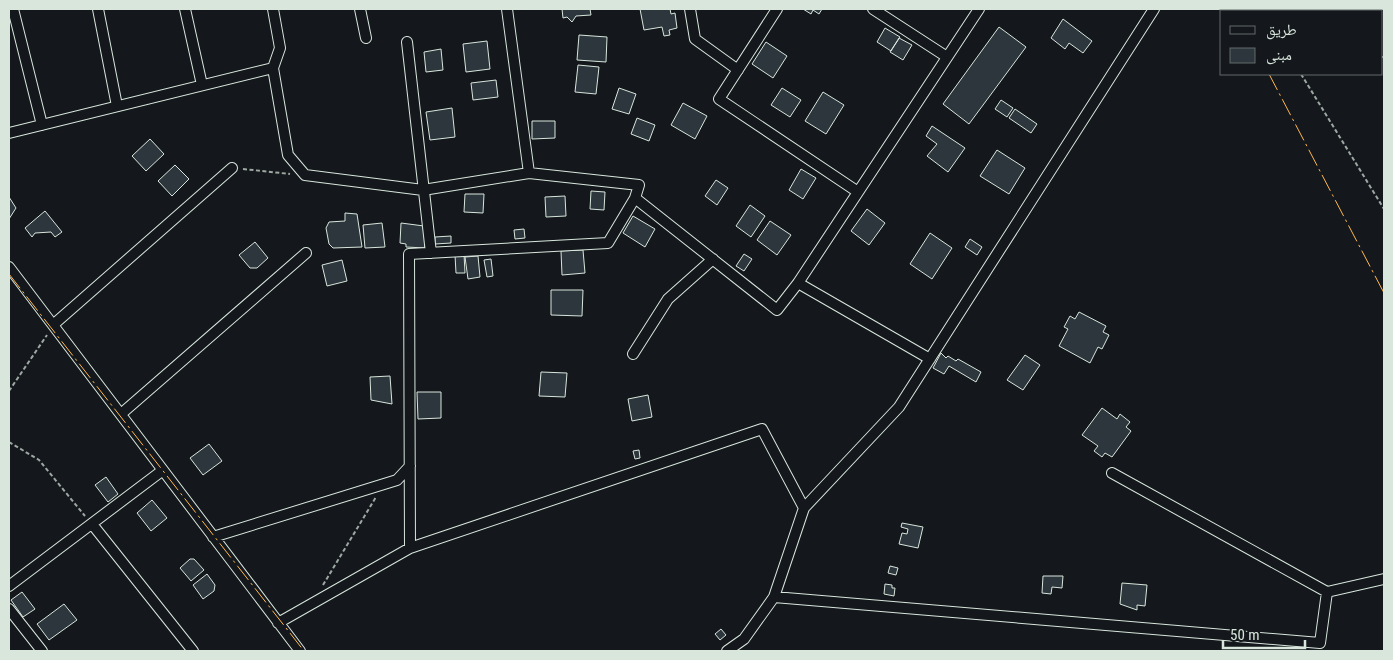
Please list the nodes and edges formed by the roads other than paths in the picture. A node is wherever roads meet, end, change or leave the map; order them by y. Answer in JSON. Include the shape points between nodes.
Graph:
{"nodes":[{"id":1,"x":13,"y":9,"type":"edge"},
{"id":2,"x":98,"y":9,"type":"edge"},
{"id":3,"x":185,"y":9,"type":"edge"},
{"id":4,"x":273,"y":9,"type":"edge"},
{"id":5,"x":360,"y":9,"type":"edge"},
{"id":6,"x":507,"y":9,"type":"edge"},
{"id":7,"x":690,"y":9,"type":"edge"},
{"id":8,"x":777,"y":9,"type":"edge"},
{"id":9,"x":873,"y":9,"type":"edge"},
{"id":10,"x":978,"y":9,"type":"edge"},
{"id":11,"x":1154,"y":9,"type":"edge"},
{"id":12,"x":366,"y":38,"type":"dead end"},
{"id":13,"x":407,"y":42,"type":"dead end"},
{"id":14,"x":947,"y":57,"type":"junction"},
{"id":15,"x":273,"y":68,"type":"junction"},
{"id":16,"x":738,"y":70,"type":"junction"},
{"id":17,"x":202,"y":85,"type":"junction"},
{"id":18,"x":117,"y":106,"type":"junction"},
{"id":19,"x":42,"y":124,"type":"junction"},
{"id":20,"x":9,"y":133,"type":"edge"},
{"id":21,"x":232,"y":168,"type":"road end"},
{"id":22,"x":529,"y":173,"type":"junction"},
{"id":23,"x":423,"y":190,"type":"junction"},
{"id":24,"x":858,"y":192,"type":"junction"},
{"id":25,"x":635,"y":198,"type":"junction"},
{"id":26,"x":306,"y":253,"type":"dead end"},
{"id":27,"x":431,"y":253,"type":"junction"},
{"id":28,"x":713,"y":259,"type":"junction"},
{"id":29,"x":9,"y":267,"type":"edge"},
{"id":30,"x":798,"y":283,"type":"junction"},
{"id":31,"x":54,"y":325,"type":"junction"},
{"id":32,"x":633,"y":354,"type":"dead end"},
{"id":33,"x":930,"y":359,"type":"junction"},
{"id":34,"x":120,"y":414,"type":"junction"},
{"id":35,"x":410,"y":466,"type":"junction"},
{"id":36,"x":163,"y":470,"type":"junction"},
{"id":37,"x":1112,"y":473,"type":"dead end"},
{"id":38,"x":804,"y":508,"type":"junction"},
{"id":39,"x":92,"y":524,"type":"junction"},
{"id":40,"x":213,"y":537,"type":"junction"},
{"id":41,"x":410,"y":548,"type":"junction"},
{"id":42,"x":1384,"y":579,"type":"edge"},
{"id":43,"x":9,"y":586,"type":"edge"},
{"id":44,"x":1327,"y":592,"type":"junction"},
{"id":45,"x":774,"y":597,"type":"junction"},
{"id":46,"x":9,"y":609,"type":"edge"},
{"id":47,"x":278,"y":623,"type":"junction"},
{"id":48,"x":42,"y":651,"type":"edge"},
{"id":49,"x":193,"y":651,"type":"edge"},
{"id":50,"x":300,"y":651,"type":"edge"},
{"id":51,"x":727,"y":651,"type":"edge"}],
"edges":[{"from":1,"to":19,"type":"street"},
{"from":2,"to":18,"type":"street"},
{"from":3,"to":17,"type":"street"},
{"from":4,"to":15,"type":"street","via":[[280,48]]},
{"from":5,"to":12,"type":"street"},
{"from":6,"to":22,"type":"street"},
{"from":7,"to":16,"type":"street","via":[[695,39]]},
{"from":8,"to":16,"type":"street"},
{"from":9,"to":14,"type":"street"},
{"from":10,"to":14,"type":"street"},
{"from":11,"to":33,"type":"street"},
{"from":13,"to":23,"type":"street"},
{"from":14,"to":24,"type":"street"},
{"from":15,"to":17,"type":"street"},
{"from":15,"to":23,"type":"street","via":[[288,155],[305,175]]},
{"from":16,"to":24,"type":"street","via":[[719,99]]},
{"from":17,"to":18,"type":"street"},
{"from":18,"to":19,"type":"street"},
{"from":19,"to":20,"type":"street"},
{"from":21,"to":31,"type":"street"},
{"from":22,"to":23,"type":"street"},
{"from":22,"to":25,"type":"street","via":[[639,185]]},
{"from":23,"to":27,"type":"street"},
{"from":24,"to":30,"type":"street"},
{"from":25,"to":27,"type":"street","via":[[608,243]]},
{"from":25,"to":28,"type":"street"},
{"from":26,"to":34,"type":"street"},
{"from":27,"to":35,"type":"street","via":[[409,254]]},
{"from":28,"to":30,"type":"street","via":[[777,310]]},
{"from":28,"to":32,"type":"street","via":[[668,299]]},
{"from":29,"to":31,"type":"street"},
{"from":30,"to":33,"type":"street"},
{"from":31,"to":34,"type":"street"},
{"from":33,"to":38,"type":"street","via":[[899,407]]},
{"from":34,"to":36,"type":"street"},
{"from":35,"to":40,"type":"street","via":[[397,480]]},
{"from":35,"to":41,"type":"street"},
{"from":36,"to":39,"type":"street"},
{"from":36,"to":40,"type":"street"},
{"from":37,"to":44,"type":"street"},
{"from":38,"to":41,"type":"street","via":[[762,429]]},
{"from":38,"to":45,"type":"street"},
{"from":39,"to":43,"type":"street"},
{"from":39,"to":49,"type":"street"},
{"from":40,"to":47,"type":"street"},
{"from":41,"to":47,"type":"street"},
{"from":42,"to":44,"type":"street"},
{"from":44,"to":45,"type":"street","via":[[1320,643]]},
{"from":45,"to":51,"type":"street","via":[[744,639]]},
{"from":46,"to":48,"type":"street"},
{"from":47,"to":50,"type":"street"}]}
